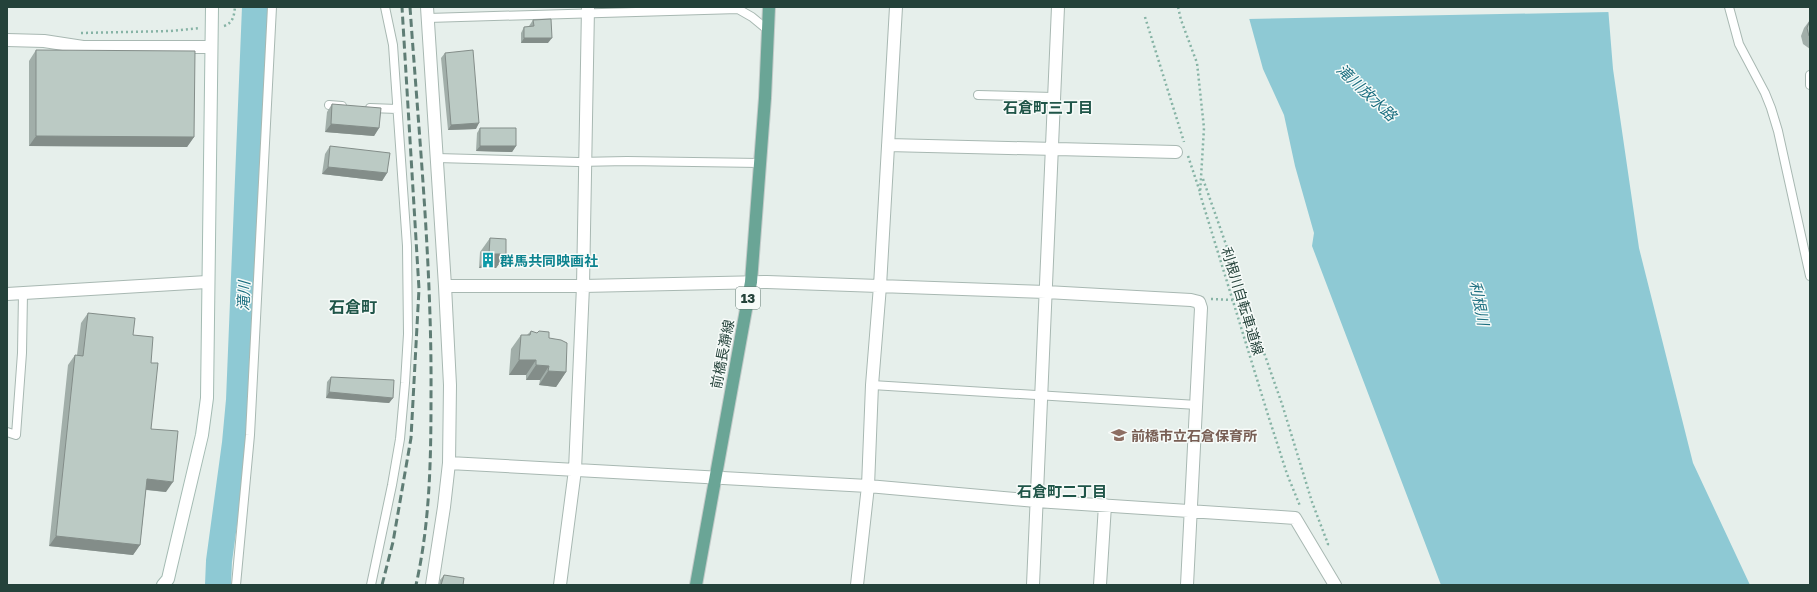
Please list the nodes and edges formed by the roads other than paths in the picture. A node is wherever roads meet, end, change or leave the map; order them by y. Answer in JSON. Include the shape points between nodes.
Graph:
{"nodes":[{"id":1,"x":212,"y":7,"type":"edge"},
{"id":2,"x":272,"y":7,"type":"edge"},
{"id":3,"x":385,"y":7,"type":"edge"},
{"id":4,"x":769,"y":7,"type":"edge"},
{"id":5,"x":896,"y":7,"type":"edge"},
{"id":6,"x":1058,"y":7,"type":"edge"},
{"id":7,"x":1729,"y":7,"type":"edge"},
{"id":8,"x":588,"y":11,"type":"junction"},
{"id":9,"x":427,"y":13,"type":"edge"},
{"id":10,"x":769,"y":31,"type":"junction"},
{"id":11,"x":7,"y":40,"type":"edge"},
{"id":12,"x":211,"y":47,"type":"junction"},
{"id":13,"x":1810,"y":75,"type":"edge"},
{"id":14,"x":1810,"y":85,"type":"edge"},
{"id":15,"x":978,"y":95,"type":"dead end"},
{"id":16,"x":1054,"y":97,"type":"junction"},
{"id":17,"x":329,"y":105,"type":"dead end"},
{"id":18,"x":397,"y":109,"type":"junction"},
{"id":19,"x":888,"y":145,"type":"junction"},
{"id":20,"x":1052,"y":149,"type":"junction"},
{"id":21,"x":1182,"y":149,"type":"road end"},
{"id":22,"x":437,"y":158,"type":"junction"},
{"id":23,"x":586,"y":162,"type":"junction"},
{"id":24,"x":760,"y":163,"type":"junction"},
{"id":25,"x":1810,"y":276,"type":"edge"},
{"id":26,"x":207,"y":282,"type":"junction"},
{"id":27,"x":751,"y":282,"type":"junction"},
{"id":28,"x":445,"y":286,"type":"junction"},
{"id":29,"x":584,"y":286,"type":"junction"},
{"id":30,"x":880,"y":286,"type":"junction"},
{"id":31,"x":1046,"y":292,"type":"junction"},
{"id":32,"x":23,"y":293,"type":"junction"},
{"id":33,"x":7,"y":294,"type":"edge"},
{"id":34,"x":872,"y":385,"type":"junction"},
{"id":35,"x":1041,"y":396,"type":"junction"},
{"id":36,"x":1197,"y":405,"type":"junction"},
{"id":37,"x":7,"y":432,"type":"edge"},
{"id":38,"x":448,"y":463,"type":"junction"},
{"id":39,"x":575,"y":470,"type":"junction"},
{"id":40,"x":714,"y":479,"type":"junction"},
{"id":41,"x":868,"y":486,"type":"junction"},
{"id":42,"x":1036,"y":501,"type":"junction"},
{"id":43,"x":1105,"y":505,"type":"junction"},
{"id":44,"x":1190,"y":511,"type":"junction"},
{"id":45,"x":163,"y":585,"type":"edge"},
{"id":46,"x":236,"y":585,"type":"edge"},
{"id":47,"x":371,"y":585,"type":"edge"},
{"id":48,"x":432,"y":585,"type":"edge"},
{"id":49,"x":560,"y":585,"type":"edge"},
{"id":50,"x":696,"y":585,"type":"edge"},
{"id":51,"x":857,"y":585,"type":"edge"},
{"id":52,"x":1033,"y":585,"type":"edge"},
{"id":53,"x":1100,"y":585,"type":"edge"},
{"id":54,"x":1186,"y":585,"type":"edge"},
{"id":55,"x":1336,"y":585,"type":"edge"}],
"edges":[{"from":1,"to":12,"type":"street"},
{"from":2,"to":46,"type":"lane","via":[[250,434]]},
{"from":3,"to":18,"type":"lane","via":[[393,45]]},
{"from":4,"to":10,"type":"main road","name":"前橋長瀞線","number":"13"},
{"from":5,"to":19,"type":"street"},
{"from":6,"to":16,"type":"street"},
{"from":7,"to":25,"type":"lane","via":[[1739,44],[1771,108],[1778,131]]},
{"from":8,"to":9,"type":"lane"},
{"from":8,"to":10,"type":"lane","via":[[738,10],[752,17]]},
{"from":8,"to":23,"type":"street"},
{"from":9,"to":22,"type":"street"},
{"from":10,"to":24,"type":"main road","name":"前橋長瀞線","number":"13"},
{"from":11,"to":12,"type":"street","via":[[44,41],[83,47]]},
{"from":12,"to":26,"type":"street"},
{"from":13,"to":14,"type":"lane"},
{"from":15,"to":16,"type":"lane"},
{"from":16,"to":20,"type":"street"},
{"from":17,"to":18,"type":"lane"},
{"from":18,"to":47,"type":"lane","via":[[407,246],[405,383],[400,439]]},
{"from":19,"to":20,"type":"street"},
{"from":19,"to":30,"type":"street"},
{"from":20,"to":21,"type":"street"},
{"from":20,"to":31,"type":"street"},
{"from":22,"to":23,"type":"lane"},
{"from":22,"to":28,"type":"street"},
{"from":23,"to":24,"type":"lane"},
{"from":23,"to":29,"type":"street"},
{"from":24,"to":27,"type":"main road","name":"前橋長瀞線","number":"13"},
{"from":26,"to":32,"type":"street"},
{"from":26,"to":45,"type":"street","via":[[207,398],[168,579]]},
{"from":27,"to":29,"type":"street"},
{"from":27,"to":30,"type":"street"},
{"from":27,"to":40,"type":"main road","name":"前橋長瀞線","number":"13"},
{"from":28,"to":29,"type":"street"},
{"from":28,"to":38,"type":"street","via":[[450,385]]},
{"from":29,"to":39,"type":"street"},
{"from":30,"to":31,"type":"street"},
{"from":30,"to":34,"type":"street"},
{"from":31,"to":35,"type":"street"},
{"from":31,"to":36,"type":"street","via":[[1198,302],[1201,308]]},
{"from":32,"to":33,"type":"street"},
{"from":32,"to":37,"type":"lane","via":[[16,435]]},
{"from":34,"to":35,"type":"lane"},
{"from":34,"to":41,"type":"street"},
{"from":35,"to":36,"type":"lane"},
{"from":35,"to":42,"type":"street"},
{"from":36,"to":44,"type":"street"},
{"from":38,"to":39,"type":"street"},
{"from":38,"to":48,"type":"street"},
{"from":39,"to":40,"type":"street"},
{"from":39,"to":49,"type":"street"},
{"from":40,"to":41,"type":"street"},
{"from":40,"to":50,"type":"main road","name":"前橋長瀞線","number":"13"},
{"from":41,"to":42,"type":"street"},
{"from":41,"to":51,"type":"street"},
{"from":42,"to":43,"type":"street"},
{"from":42,"to":52,"type":"street"},
{"from":43,"to":44,"type":"street"},
{"from":43,"to":53,"type":"street"},
{"from":44,"to":54,"type":"street"},
{"from":44,"to":55,"type":"street","via":[[1295,518]]}]}
